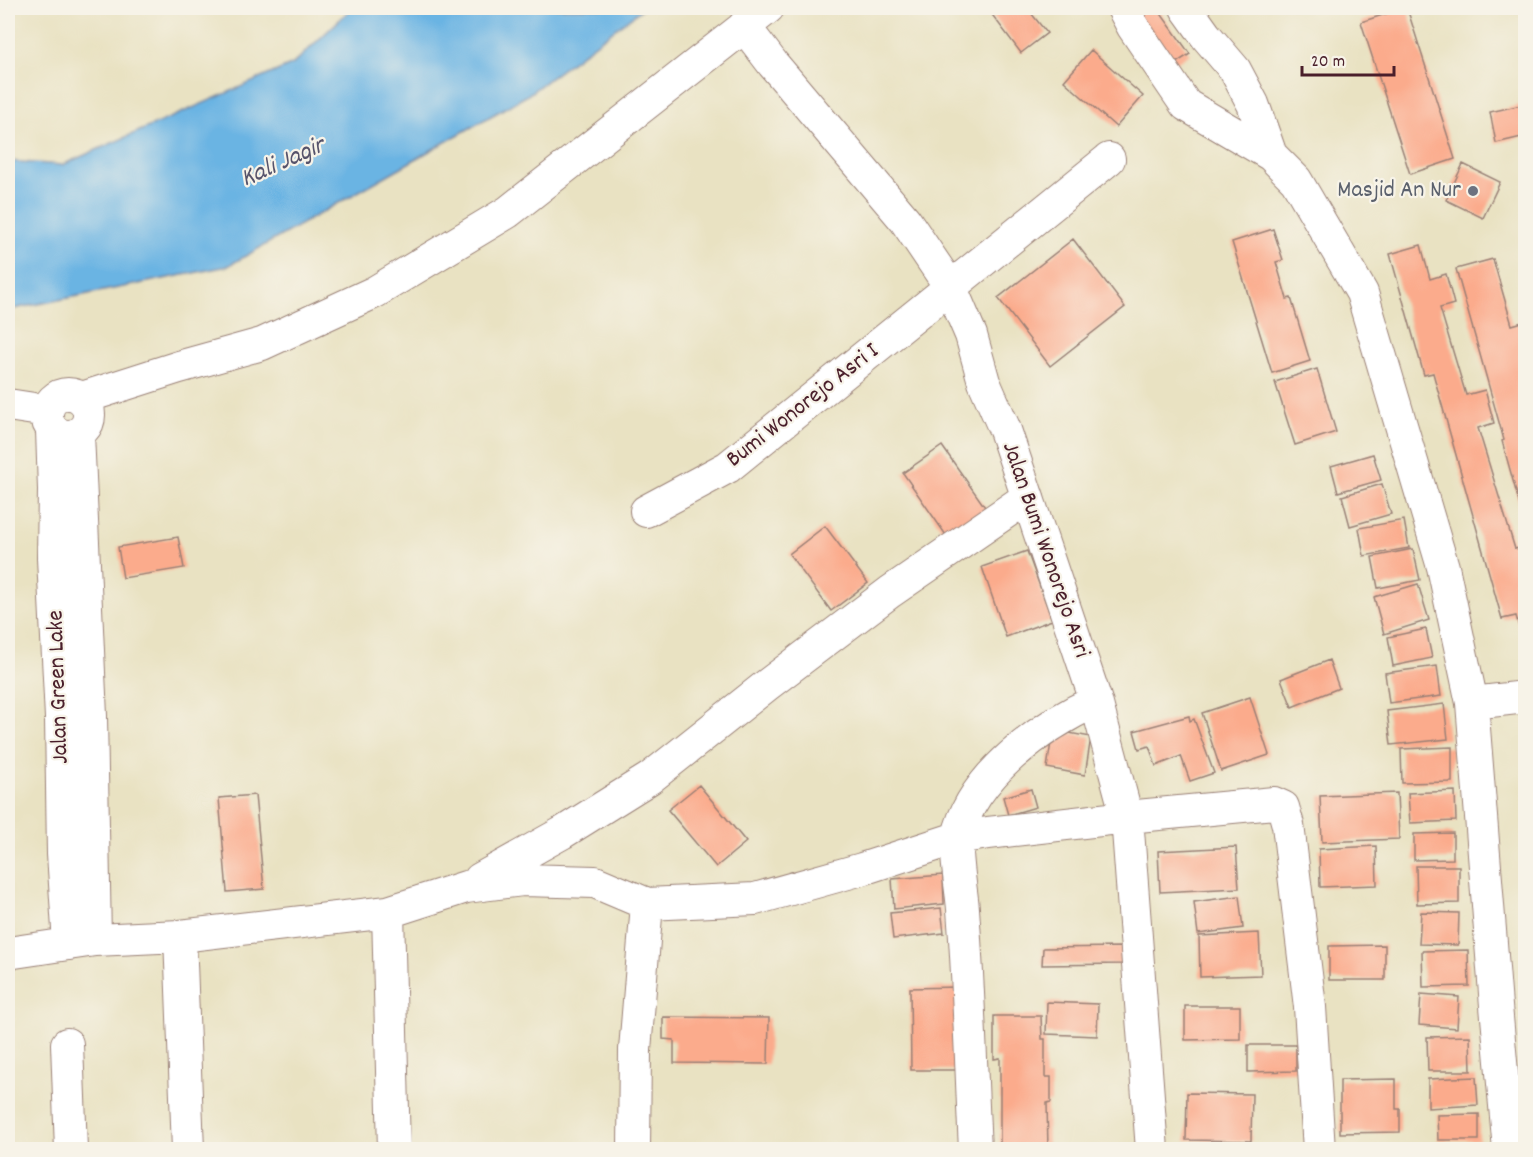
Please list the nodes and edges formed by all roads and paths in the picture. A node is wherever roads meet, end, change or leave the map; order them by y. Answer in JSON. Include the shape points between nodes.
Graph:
{"nodes":[{"id":1,"x":1123,"y":8,"type":"edge"},
{"id":2,"x":1186,"y":8,"type":"edge"},
{"id":3,"x":756,"y":17,"type":"edge"},
{"id":4,"x":1271,"y":155,"type":"junction"},
{"id":5,"x":1109,"y":159,"type":"dead end"},
{"id":6,"x":951,"y":288,"type":"junction"},
{"id":7,"x":8,"y":405,"type":"edge"},
{"id":8,"x":59,"y":425,"type":"junction"},
{"id":9,"x":1028,"y":497,"type":"junction"},
{"id":10,"x":646,"y":511,"type":"dead end"},
{"id":11,"x":85,"y":557,"type":"junction"},
{"id":12,"x":53,"y":558,"type":"junction"},
{"id":13,"x":1526,"y":697,"type":"edge"},
{"id":14,"x":1096,"y":701,"type":"junction"},
{"id":15,"x":1472,"y":703,"type":"junction"},
{"id":16,"x":76,"y":717,"type":"junction"},
{"id":17,"x":1127,"y":817,"type":"junction"},
{"id":18,"x":957,"y":838,"type":"junction"},
{"id":19,"x":466,"y":887,"type":"junction"},
{"id":20,"x":648,"y":904,"type":"junction"},
{"id":21,"x":388,"y":912,"type":"junction"},
{"id":22,"x":180,"y":936,"type":"junction"},
{"id":23,"x":82,"y":942,"type":"junction"},
{"id":24,"x":8,"y":953,"type":"edge"},
{"id":25,"x":67,"y":1044,"type":"dead end"},
{"id":26,"x":71,"y":1149,"type":"edge"},
{"id":27,"x":188,"y":1149,"type":"edge"},
{"id":28,"x":394,"y":1149,"type":"edge"},
{"id":29,"x":634,"y":1149,"type":"edge"},
{"id":30,"x":975,"y":1149,"type":"edge"},
{"id":31,"x":1152,"y":1149,"type":"edge"},
{"id":32,"x":1319,"y":1149,"type":"edge"},
{"id":33,"x":1509,"y":1149,"type":"edge"}],
"edges":[{"from":1,"to":4,"type":"street","via":[[1186,105]]},
{"from":2,"to":4,"type":"street","via":[[1235,70],[1253,104]]},
{"from":3,"to":6,"type":"street","name":"Jalan Bumi Wonorejo Asri","via":[[773,64],[905,220]]},
{"from":3,"to":8,"type":"street","via":[[508,212],[375,292],[262,344],[82,398],[65,393],[56,396],[50,403]]},
{"from":4,"to":15,"type":"street","via":[[1296,180],[1362,293],[1443,567]]},
{"from":5,"to":6,"type":"street","name":"Bumi Wonorejo Asri I"},
{"from":6,"to":9,"type":"street","name":"Jalan Bumi Wonorejo Asri"},
{"from":6,"to":10,"type":"street","name":"Bumi Wonorejo Asri I","via":[[728,467]]},
{"from":7,"to":8,"type":"street"},
{"from":8,"to":11,"type":"street","name":"Jalan Green Lake"},
{"from":8,"to":12,"type":"street","name":"Jalan Green Lake"},
{"from":9,"to":14,"type":"street","name":"Jalan Bumi Wonorejo Asri"},
{"from":9,"to":19,"type":"street","via":[[890,592],[650,778]]},
{"from":11,"to":12,"type":"street"},
{"from":11,"to":16,"type":"street","name":"Jalan Green Lake"},
{"from":12,"to":16,"type":"street","name":"Jalan Green Lake"},
{"from":13,"to":15,"type":"street"},
{"from":14,"to":17,"type":"street","name":"Jalan Bumi Wonorejo Asri"},
{"from":14,"to":18,"type":"street","via":[[1054,722],[1000,766],[977,796]]},
{"from":15,"to":33,"type":"street"},
{"from":16,"to":23,"type":"street","name":"Jalan Green Lake"},
{"from":17,"to":18,"type":"street"},
{"from":17,"to":31,"type":"street","name":"Jalan Bumi Wonorejo Asri"},
{"from":17,"to":32,"type":"street","via":[[1274,803],[1283,807],[1310,1007]]},
{"from":18,"to":20,"type":"street","via":[[755,899]]},
{"from":18,"to":30,"type":"street"},
{"from":19,"to":20,"type":"street","via":[[523,880],[595,882]]},
{"from":19,"to":21,"type":"street"},
{"from":20,"to":29,"type":"street","via":[[635,1050]]},
{"from":21,"to":22,"type":"street"},
{"from":21,"to":28,"type":"street"},
{"from":22,"to":23,"type":"street"},
{"from":22,"to":27,"type":"street"},
{"from":23,"to":24,"type":"street"},
{"from":25,"to":26,"type":"street"}]}
